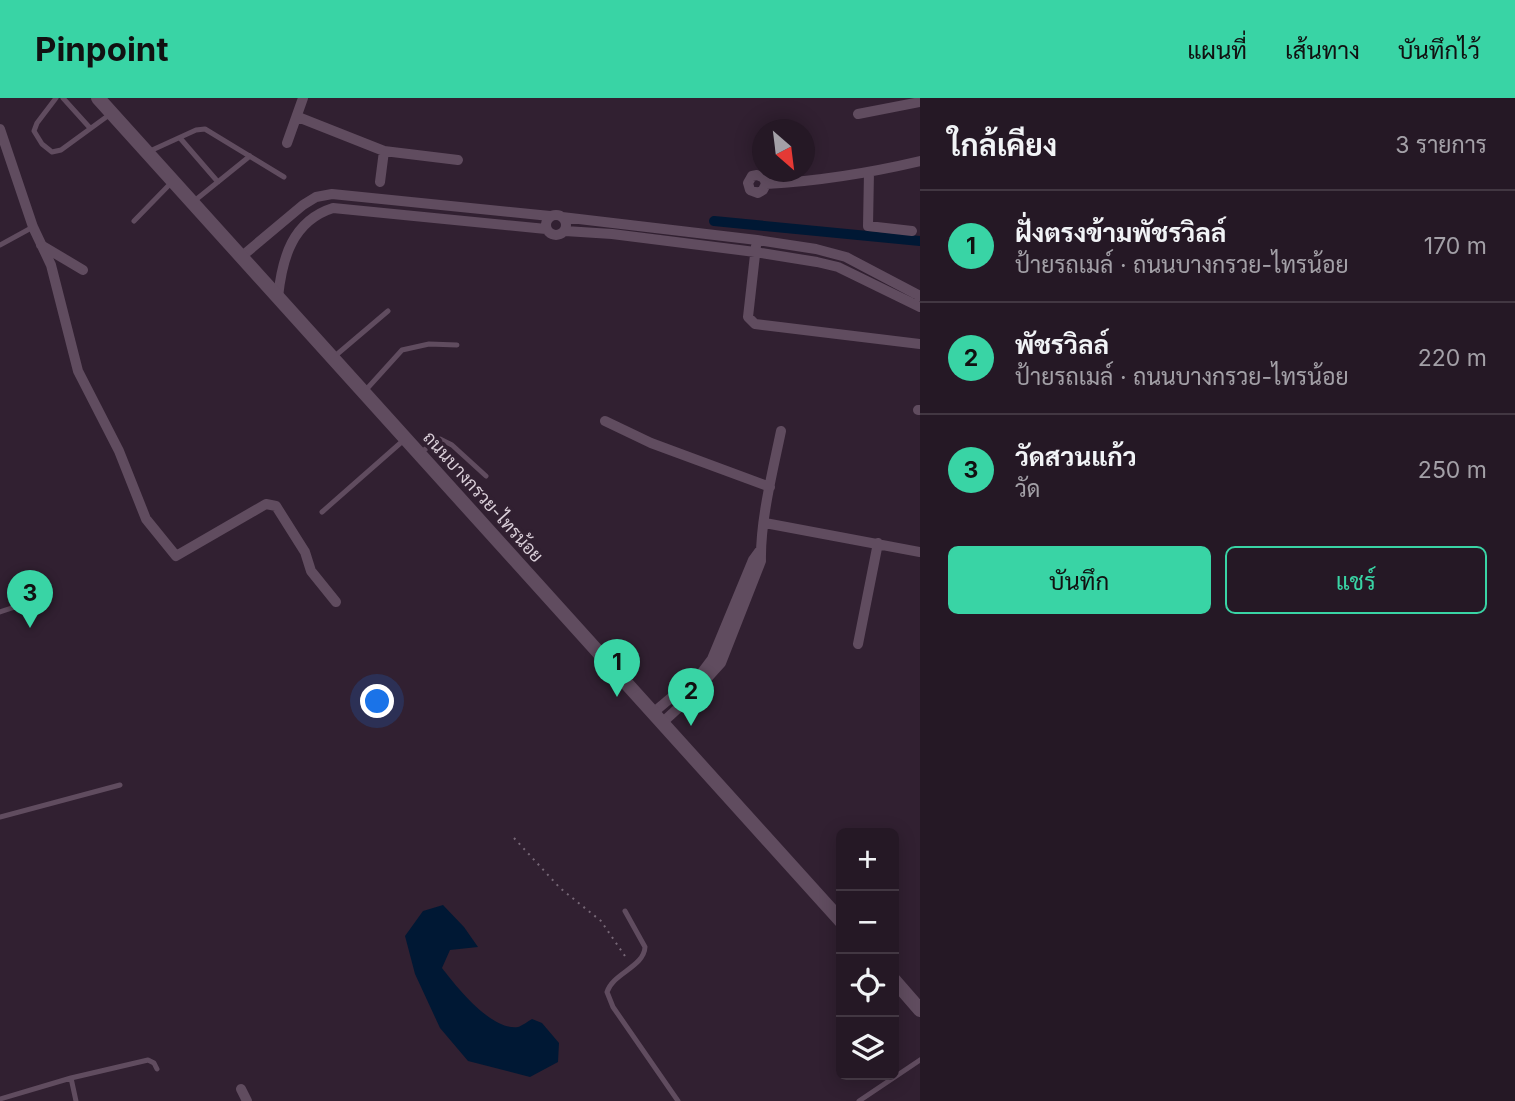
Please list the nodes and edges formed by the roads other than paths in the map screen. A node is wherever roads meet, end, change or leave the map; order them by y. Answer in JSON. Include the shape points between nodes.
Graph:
{"nodes":[{"id":1,"x":56,"y":98,"type":"edge"},
{"id":2,"x":63,"y":98,"type":"edge"},
{"id":3,"x":98,"y":98,"type":"edge"},
{"id":4,"x":303,"y":98,"type":"edge"},
{"id":5,"x":920,"y":102,"type":"edge"},
{"id":6,"x":111,"y":113,"type":"junction"},
{"id":7,"x":858,"y":114,"type":"dead end"},
{"id":8,"x":298,"y":117,"type":"junction"},
{"id":9,"x":90,"y":128,"type":"junction"},
{"id":10,"x":0,"y":129,"type":"edge"},
{"id":11,"x":180,"y":138,"type":"junction"},
{"id":12,"x":287,"y":143,"type":"dead end"},
{"id":13,"x":384,"y":151,"type":"junction"},
{"id":14,"x":148,"y":152,"type":"junction"},
{"id":15,"x":250,"y":156,"type":"junction"},
{"id":16,"x":458,"y":160,"type":"dead end"},
{"id":17,"x":920,"y":161,"type":"edge"},
{"id":18,"x":869,"y":173,"type":"junction"},
{"id":19,"x":284,"y":177,"type":"dead end"},
{"id":20,"x":173,"y":180,"type":"junction"},
{"id":21,"x":218,"y":182,"type":"junction"},
{"id":22,"x":380,"y":182,"type":"dead end"},
{"id":23,"x":766,"y":184,"type":"dead end"},
{"id":24,"x":375,"y":198,"type":"junction"},
{"id":25,"x":193,"y":203,"type":"junction"},
{"id":26,"x":462,"y":207,"type":"junction"},
{"id":27,"x":372,"y":213,"type":"junction"},
{"id":28,"x":556,"y":217,"type":"junction"},
{"id":29,"x":134,"y":221,"type":"dead end"},
{"id":30,"x":285,"y":222,"type":"junction"},
{"id":31,"x":459,"y":222,"type":"junction"},
{"id":32,"x":33,"y":228,"type":"junction"},
{"id":33,"x":546,"y":229,"type":"junction"},
{"id":34,"x":613,"y":229,"type":"junction"},
{"id":35,"x":565,"y":231,"type":"junction"},
{"id":36,"x":912,"y":231,"type":"dead end"},
{"id":37,"x":295,"y":234,"type":"junction"},
{"id":38,"x":41,"y":244,"type":"junction"},
{"id":39,"x":0,"y":245,"type":"edge"},
{"id":40,"x":756,"y":246,"type":"junction"},
{"id":41,"x":242,"y":257,"type":"junction"},
{"id":42,"x":83,"y":270,"type":"dead end"},
{"id":43,"x":920,"y":296,"type":"edge"},
{"id":44,"x":278,"y":297,"type":"junction"},
{"id":45,"x":920,"y":307,"type":"edge"},
{"id":46,"x":388,"y":311,"type":"dead end"},
{"id":47,"x":920,"y":344,"type":"edge"},
{"id":48,"x":457,"y":345,"type":"dead end"},
{"id":49,"x":332,"y":358,"type":"junction"},
{"id":50,"x":363,"y":393,"type":"junction"},
{"id":51,"x":605,"y":421,"type":"dead end"},
{"id":52,"x":781,"y":430,"type":"dead end"},
{"id":53,"x":405,"y":439,"type":"junction"},
{"id":54,"x":418,"y":454,"type":"junction"},
{"id":55,"x":486,"y":476,"type":"dead end"},
{"id":56,"x":770,"y":487,"type":"junction"},
{"id":57,"x":322,"y":512,"type":"dead end"},
{"id":58,"x":765,"y":523,"type":"junction"},
{"id":59,"x":878,"y":543,"type":"junction"},
{"id":60,"x":920,"y":552,"type":"edge"},
{"id":61,"x":33,"y":601,"type":"dead end"},
{"id":62,"x":336,"y":602,"type":"dead end"},
{"id":63,"x":0,"y":612,"type":"edge"},
{"id":64,"x":858,"y":644,"type":"dead end"},
{"id":65,"x":659,"y":717,"type":"junction"},
{"id":66,"x":120,"y":785,"type":"dead end"},
{"id":67,"x":0,"y":818,"type":"edge"},
{"id":68,"x":625,"y":911,"type":"dead end"},
{"id":69,"x":836,"y":915,"type":"edge"},
{"id":70,"x":899,"y":986,"type":"edge"},
{"id":71,"x":920,"y":1010,"type":"edge"},
{"id":72,"x":920,"y":1060,"type":"edge"},
{"id":73,"x":157,"y":1069,"type":"dead end"},
{"id":74,"x":71,"y":1078,"type":"junction"},
{"id":75,"x":241,"y":1089,"type":"dead end"},
{"id":76,"x":0,"y":1099,"type":"edge"},
{"id":77,"x":76,"y":1101,"type":"edge"},
{"id":78,"x":247,"y":1101,"type":"edge"},
{"id":79,"x":678,"y":1101,"type":"edge"},
{"id":80,"x":859,"y":1101,"type":"edge"}],
"edges":[{"from":1,"to":9,"type":"lane","via":[[34,131],[42,144],[56,152]]},
{"from":2,"to":9,"type":"lane"},
{"from":3,"to":6,"type":"main road","name":"ถนนบางกรวย-ไทรน้อย"},
{"from":4,"to":8,"type":"street"},
{"from":5,"to":7,"type":"street"},
{"from":6,"to":9,"type":"lane"},
{"from":6,"to":14,"type":"main road","name":"ถนนบางกรวย-ไทรน้อย"},
{"from":8,"to":12,"type":"street"},
{"from":8,"to":13,"type":"street"},
{"from":10,"to":32,"type":"street"},
{"from":11,"to":14,"type":"lane"},
{"from":11,"to":15,"type":"lane","via":[[205,129]]},
{"from":11,"to":21,"type":"lane"},
{"from":13,"to":16,"type":"street"},
{"from":13,"to":22,"type":"street"},
{"from":14,"to":20,"type":"main road","name":"ถนนบางกรวย-ไทรน้อย"},
{"from":15,"to":19,"type":"lane"},
{"from":15,"to":21,"type":"lane"},
{"from":17,"to":18,"type":"street"},
{"from":18,"to":23,"type":"street"},
{"from":18,"to":36,"type":"street","via":[[868,226]]},
{"from":20,"to":25,"type":"main road","name":"ถนนบางกรวย-ไทรน้อย"},
{"from":20,"to":29,"type":"lane"},
{"from":21,"to":25,"type":"lane"},
{"from":24,"to":26,"type":"street"},
{"from":24,"to":27,"type":"street"},
{"from":24,"to":30,"type":"street","via":[[316,197]]},
{"from":25,"to":41,"type":"main road","name":"ถนนบางกรวย-ไทรน้อย"},
{"from":26,"to":28,"type":"street"},
{"from":26,"to":31,"type":"street"},
{"from":27,"to":31,"type":"street"},
{"from":27,"to":37,"type":"street","via":[[333,208],[318,213]]},
{"from":28,"to":33,"type":"street","via":[[546,222]]},
{"from":28,"to":34,"type":"street"},
{"from":28,"to":35,"type":"street","via":[[566,223]]},
{"from":30,"to":37,"type":"street"},
{"from":30,"to":41,"type":"street"},
{"from":31,"to":33,"type":"street"},
{"from":32,"to":38,"type":"street"},
{"from":32,"to":39,"type":"lane"},
{"from":33,"to":35,"type":"street","via":[[554,236]]},
{"from":34,"to":35,"type":"street"},
{"from":34,"to":40,"type":"street"},
{"from":37,"to":44,"type":"street","via":[[280,271]]},
{"from":38,"to":42,"type":"street"},
{"from":38,"to":62,"type":"street","via":[[51,265],[78,371],[119,451],[146,519],[168,547],[176,556],[266,504],[275,506],[306,552],[311,571]]},
{"from":40,"to":43,"type":"street","via":[[816,249],[846,257]]},
{"from":40,"to":45,"type":"street","via":[[838,267]]},
{"from":40,"to":47,"type":"street","via":[[748,317],[755,324]]},
{"from":41,"to":44,"type":"main road","name":"ถนนบางกรวย-ไทรน้อย"},
{"from":44,"to":49,"type":"main road","name":"ถนนบางกรวย-ไทรน้อย"},
{"from":46,"to":49,"type":"lane"},
{"from":48,"to":50,"type":"lane","via":[[402,349]]},
{"from":49,"to":50,"type":"main road","name":"ถนนบางกรวย-ไทรน้อย"},
{"from":50,"to":53,"type":"main road","name":"ถนนบางกรวย-ไทรน้อย"},
{"from":51,"to":56,"type":"street"},
{"from":52,"to":56,"type":"street"},
{"from":53,"to":54,"type":"main road","name":"ถนนบางกรวย-ไทรน้อย"},
{"from":53,"to":57,"type":"lane"},
{"from":54,"to":55,"type":"lane","via":[[440,439]]},
{"from":54,"to":65,"type":"main road","name":"ถนนบางกรวย-ไทรน้อย"},
{"from":56,"to":58,"type":"street"},
{"from":58,"to":59,"type":"street"},
{"from":58,"to":65,"type":"street","via":[[761,550],[753,560],[717,661]]},
{"from":59,"to":60,"type":"street"},
{"from":59,"to":64,"type":"street"},
{"from":61,"to":63,"type":"lane"},
{"from":65,"to":69,"type":"main road","name":"ถนนบางกรวย-ไทรน้อย"},
{"from":66,"to":67,"type":"lane"},
{"from":68,"to":79,"type":"lane","via":[[645,947],[644,955],[609,984],[608,997]]},
{"from":70,"to":71,"type":"main road"},
{"from":72,"to":80,"type":"lane"},
{"from":73,"to":74,"type":"lane","via":[[148,1060]]},
{"from":74,"to":76,"type":"lane"},
{"from":74,"to":77,"type":"lane"},
{"from":75,"to":78,"type":"street"}]}
